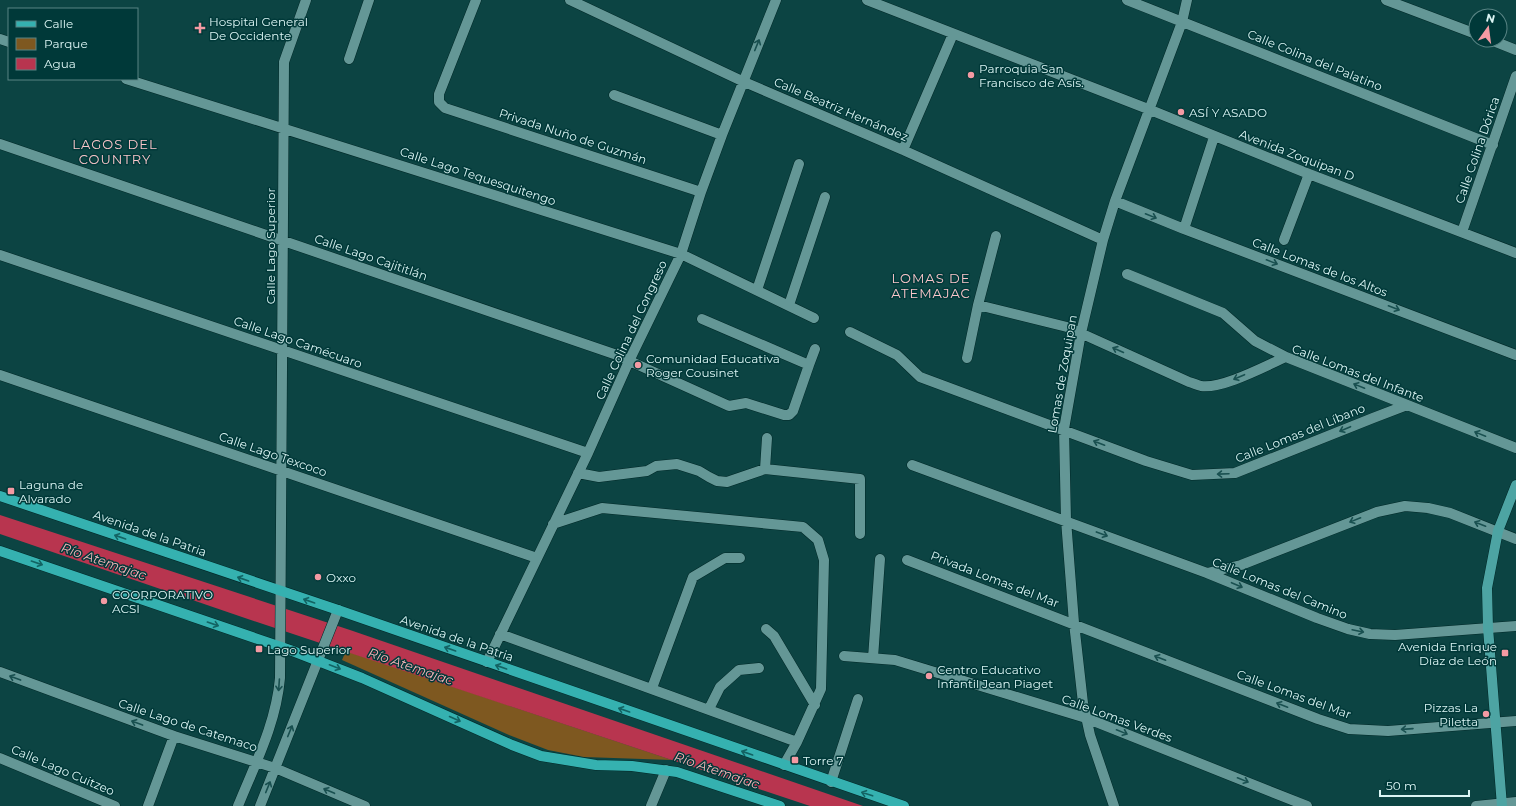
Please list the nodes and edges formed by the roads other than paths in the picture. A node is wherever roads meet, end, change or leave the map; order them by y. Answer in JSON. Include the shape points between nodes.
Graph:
{"nodes":[{"id":1,"x":306,"y":0,"type":"edge"},
{"id":2,"x":369,"y":0,"type":"edge"},
{"id":3,"x":476,"y":0,"type":"edge"},
{"id":4,"x":570,"y":0,"type":"edge"},
{"id":5,"x":776,"y":0,"type":"edge"},
{"id":6,"x":867,"y":0,"type":"edge"},
{"id":7,"x":1127,"y":0,"type":"edge"},
{"id":8,"x":1386,"y":0,"type":"edge"},
{"id":9,"x":1189,"y":2,"type":"edge"},
{"id":10,"x":1182,"y":22,"type":"junction"},
{"id":11,"x":1468,"y":31,"type":"edge"},
{"id":12,"x":954,"y":34,"type":"junction"},
{"id":13,"x":349,"y":60,"type":"dead end"},
{"id":14,"x":1516,"y":76,"type":"edge"},
{"id":15,"x":129,"y":80,"type":"edge"},
{"id":16,"x":742,"y":81,"type":"junction"},
{"id":17,"x":614,"y":95,"type":"dead end"},
{"id":18,"x":1148,"y":109,"type":"junction"},
{"id":19,"x":284,"y":129,"type":"junction"},
{"id":20,"x":722,"y":135,"type":"junction"},
{"id":21,"x":1214,"y":137,"type":"junction"},
{"id":22,"x":0,"y":144,"type":"edge"},
{"id":23,"x":1493,"y":145,"type":"junction"},
{"id":24,"x":903,"y":150,"type":"junction"},
{"id":25,"x":799,"y":164,"type":"dead end"},
{"id":26,"x":1309,"y":174,"type":"junction"},
{"id":27,"x":701,"y":192,"type":"junction"},
{"id":28,"x":825,"y":197,"type":"dead end"},
{"id":29,"x":1114,"y":201,"type":"junction"},
{"id":30,"x":1184,"y":229,"type":"junction"},
{"id":31,"x":1462,"y":232,"type":"junction"},
{"id":32,"x":996,"y":236,"type":"dead end"},
{"id":33,"x":1103,"y":240,"type":"junction"},
{"id":34,"x":1284,"y":240,"type":"dead end"},
{"id":35,"x":283,"y":241,"type":"junction"},
{"id":36,"x":1516,"y":253,"type":"edge"},
{"id":37,"x":681,"y":254,"type":"junction"},
{"id":38,"x":0,"y":255,"type":"edge"},
{"id":39,"x":1127,"y":274,"type":"dead end"},
{"id":40,"x":757,"y":290,"type":"junction"},
{"id":41,"x":789,"y":305,"type":"junction"},
{"id":42,"x":978,"y":305,"type":"junction"},
{"id":43,"x":814,"y":318,"type":"dead end"},
{"id":44,"x":702,"y":319,"type":"dead end"},
{"id":45,"x":850,"y":332,"type":"dead end"},
{"id":46,"x":1081,"y":333,"type":"junction"},
{"id":47,"x":815,"y":349,"type":"dead end"},
{"id":48,"x":282,"y":350,"type":"junction"},
{"id":49,"x":1516,"y":355,"type":"edge"},
{"id":50,"x":1286,"y":357,"type":"junction"},
{"id":51,"x":967,"y":358,"type":"dead end"},
{"id":52,"x":629,"y":361,"type":"junction"},
{"id":53,"x":809,"y":365,"type":"junction"},
{"id":54,"x":0,"y":375,"type":"edge"},
{"id":55,"x":1407,"y":405,"type":"junction"},
{"id":56,"x":1064,"y":430,"type":"junction"},
{"id":57,"x":767,"y":438,"type":"dead end"},
{"id":58,"x":1516,"y":448,"type":"edge"},
{"id":59,"x":588,"y":453,"type":"junction"},
{"id":60,"x":912,"y":465,"type":"dead end"},
{"id":61,"x":765,"y":469,"type":"junction"},
{"id":62,"x":280,"y":471,"type":"junction"},
{"id":63,"x":578,"y":473,"type":"junction"},
{"id":64,"x":1516,"y":486,"type":"edge"},
{"id":65,"x":0,"y":496,"type":"edge"},
{"id":66,"x":1066,"y":520,"type":"junction"},
{"id":67,"x":553,"y":524,"type":"junction"},
{"id":68,"x":1498,"y":532,"type":"junction"},
{"id":69,"x":860,"y":534,"type":"dead end"},
{"id":70,"x":1516,"y":539,"type":"edge"},
{"id":71,"x":0,"y":551,"type":"edge"},
{"id":72,"x":537,"y":558,"type":"junction"},
{"id":73,"x":740,"y":558,"type":"dead end"},
{"id":74,"x":880,"y":559,"type":"dead end"},
{"id":75,"x":908,"y":560,"type":"dead end"},
{"id":76,"x":1207,"y":573,"type":"junction"},
{"id":77,"x":280,"y":595,"type":"junction"},
{"id":78,"x":336,"y":615,"type":"junction"},
{"id":79,"x":1074,"y":624,"type":"junction"},
{"id":80,"x":1516,"y":626,"type":"edge"},
{"id":81,"x":1488,"y":628,"type":"junction"},
{"id":82,"x":766,"y":629,"type":"dead end"},
{"id":83,"x":500,"y":634,"type":"junction"},
{"id":84,"x":280,"y":646,"type":"junction"},
{"id":85,"x":844,"y":656,"type":"dead end"},
{"id":86,"x":320,"y":657,"type":"junction"},
{"id":87,"x":873,"y":658,"type":"junction"},
{"id":88,"x":487,"y":662,"type":"junction"},
{"id":89,"x":759,"y":668,"type":"dead end"},
{"id":90,"x":0,"y":672,"type":"edge"},
{"id":91,"x":652,"y":688,"type":"junction"},
{"id":92,"x":858,"y":699,"type":"dead end"},
{"id":93,"x":814,"y":705,"type":"junction"},
{"id":94,"x":709,"y":709,"type":"junction"},
{"id":95,"x":1086,"y":718,"type":"junction"},
{"id":96,"x":1516,"y":721,"type":"edge"},
{"id":97,"x":1495,"y":723,"type":"junction"},
{"id":98,"x":174,"y":736,"type":"junction"},
{"id":99,"x":797,"y":742,"type":"junction"},
{"id":100,"x":0,"y":758,"type":"edge"},
{"id":101,"x":256,"y":761,"type":"junction"},
{"id":102,"x":784,"y":765,"type":"junction"},
{"id":103,"x":275,"y":768,"type":"junction"},
{"id":104,"x":666,"y":770,"type":"junction"},
{"id":105,"x":831,"y":782,"type":"junction"},
{"id":106,"x":1516,"y":802,"type":"edge"},
{"id":107,"x":1502,"y":805,"type":"edge"},
{"id":108,"x":115,"y":806,"type":"edge"},
{"id":109,"x":148,"y":806,"type":"edge"},
{"id":110,"x":238,"y":806,"type":"edge"},
{"id":111,"x":260,"y":806,"type":"edge"},
{"id":112,"x":365,"y":806,"type":"edge"},
{"id":113,"x":650,"y":806,"type":"edge"},
{"id":114,"x":780,"y":806,"type":"edge"},
{"id":115,"x":904,"y":806,"type":"edge"},
{"id":116,"x":1114,"y":806,"type":"edge"},
{"id":117,"x":1307,"y":806,"type":"edge"},
{"id":118,"x":1476,"y":806,"type":"edge"}],
"edges":[{"from":1,"to":19,"type":"street","name":"Calle Lago Superior","via":[[284,62]]},
{"from":2,"to":13,"type":"street"},
{"from":3,"to":27,"type":"street","name":"Privada Nuño de Guzmán","via":[[439,94],[439,102],[445,108]]},
{"from":4,"to":16,"type":"street","name":"Calle Beatriz Hernández"},
{"from":16,"to":5,"type":"street","name":"Calle Colina del Congreso","one_way":true},
{"from":6,"to":12,"type":"street","name":"Avenida Zoquipan D"},
{"from":7,"to":10,"type":"street","name":"Calle Colina del Palatino"},
{"from":8,"to":11,"type":"street"},
{"from":9,"to":10,"type":"street","name":"Lomas de Zoquipan"},
{"from":10,"to":18,"type":"street","name":"Lomas de Zoquipan"},
{"from":10,"to":23,"type":"street","name":"Calle Colina del Palatino"},
{"from":12,"to":18,"type":"street","name":"Avenida Zoquipan D"},
{"from":12,"to":24,"type":"street"},
{"from":14,"to":23,"type":"street","name":"Calle Colina Dórica"},
{"from":15,"to":19,"type":"street","name":"Calle Lago Tequesquitengo"},
{"from":16,"to":20,"type":"street","name":"Calle Colina del Congreso"},
{"from":16,"to":24,"type":"street","name":"Calle Beatriz Hernández"},
{"from":17,"to":20,"type":"street"},
{"from":18,"to":21,"type":"street","name":"Avenida Zoquipan D"},
{"from":18,"to":29,"type":"street","name":"Lomas de Zoquipan"},
{"from":19,"to":35,"type":"street","name":"Calle Lago Superior"},
{"from":19,"to":37,"type":"street","name":"Calle Lago Tequesquitengo"},
{"from":20,"to":27,"type":"street","name":"Calle Colina del Congreso"},
{"from":21,"to":26,"type":"street","name":"Avenida Zoquipan D"},
{"from":21,"to":30,"type":"street"},
{"from":22,"to":35,"type":"street","name":"Calle Lago Cajititlán"},
{"from":23,"to":31,"type":"street","name":"Calle Colina Dórica"},
{"from":24,"to":33,"type":"street","name":"Calle Beatriz Hernández"},
{"from":25,"to":40,"type":"street"},
{"from":26,"to":31,"type":"street","name":"Avenida Zoquipan D"},
{"from":26,"to":34,"type":"street"},
{"from":27,"to":37,"type":"street","name":"Calle Colina del Congreso"},
{"from":28,"to":41,"type":"street"},
{"from":29,"to":30,"type":"street","name":"Calle Lomas de los Altos","one_way":true},
{"from":29,"to":33,"type":"street","name":"Lomas de Zoquipan"},
{"from":30,"to":49,"type":"street","name":"Calle Lomas de los Altos","one_way":true},
{"from":31,"to":36,"type":"street","name":"Avenida Zoquipan D"},
{"from":32,"to":42,"type":"street"},
{"from":33,"to":46,"type":"street","name":"Lomas de Zoquipan"},
{"from":35,"to":48,"type":"street","name":"Calle Lago Superior"},
{"from":35,"to":52,"type":"street","name":"Calle Lago Cajititlán"},
{"from":37,"to":40,"type":"street","name":"Calle Lago Tequesquitengo"},
{"from":37,"to":52,"type":"street","name":"Calle Colina del Congreso"},
{"from":38,"to":48,"type":"street","name":"Calle Lago Camécuaro"},
{"from":39,"to":50,"type":"street","via":[[1223,313],[1255,340]]},
{"from":40,"to":41,"type":"street","name":"Calle Lago Tequesquitengo"},
{"from":41,"to":43,"type":"street","name":"Calle Lago Tequesquitengo"},
{"from":42,"to":46,"type":"street","name":"Calle Lomas del Infante","via":[[1067,327]]},
{"from":42,"to":51,"type":"street"},
{"from":44,"to":53,"type":"street"},
{"from":45,"to":56,"type":"street","via":[[897,355],[920,377]]},
{"from":50,"to":46,"type":"street","name":"Calle Lomas del Infante","one_way":true,"via":[[1228,382],[1216,386],[1202,386]]},
{"from":46,"to":56,"type":"street","name":"Lomas de Zoquipan"},
{"from":47,"to":53,"type":"street"},
{"from":48,"to":59,"type":"street","name":"Calle Lago Camécuaro"},
{"from":48,"to":62,"type":"street","name":"Calle Lago Superior"},
{"from":55,"to":50,"type":"street","name":"Calle Lomas del Infante","one_way":true},
{"from":52,"to":53,"type":"street","name":"Calle Lago Cajititlán","via":[[729,406],[746,403],[784,415],[789,415],[793,411]]},
{"from":52,"to":59,"type":"street","name":"Calle Colina del Congreso"},
{"from":54,"to":62,"type":"street","name":"Calle Lago Texcoco"},
{"from":55,"to":56,"type":"street","name":"Calle Lomas del Líbano","one_way":true,"via":[[1235,473],[1192,475],[1146,461]]},
{"from":58,"to":55,"type":"street","name":"Calle Lomas del Infante","one_way":true},
{"from":56,"to":66,"type":"street","name":"Lomas de Zoquipan"},
{"from":57,"to":61,"type":"street"},
{"from":59,"to":63,"type":"street","name":"Calle Colina del Congreso"},
{"from":60,"to":66,"type":"street","name":"Calle Lomas del Camino"},
{"from":61,"to":63,"type":"street","via":[[727,482],[717,481],[699,470],[678,464],[599,477]]},
{"from":61,"to":69,"type":"street","via":[[860,479]]},
{"from":62,"to":72,"type":"street","name":"Calle Lago Texcoco"},
{"from":62,"to":77,"type":"street","name":"Calle Lago Superior"},
{"from":63,"to":67,"type":"street","name":"Calle Colina del Congreso"},
{"from":64,"to":68,"type":"main road"},
{"from":77,"to":65,"type":"main road","name":"Avenida de la Patria","one_way":true},
{"from":66,"to":76,"type":"street","name":"Calle Lomas del Camino","one_way":true},
{"from":66,"to":79,"type":"street","name":"Lomas de Zoquipan"},
{"from":67,"to":72,"type":"street","name":"Calle Colina del Congreso"},
{"from":67,"to":93,"type":"street","via":[[602,508],[803,527],[818,540],[824,560],[822,689]]},
{"from":68,"to":70,"type":"street"},
{"from":68,"to":76,"type":"street","one_way":true,"via":[[1450,513],[1405,506],[1377,512],[1241,565]]},
{"from":68,"to":81,"type":"main road","via":[[1486,588]]},
{"from":71,"to":84,"type":"main road","one_way":true},
{"from":72,"to":83,"type":"street","name":"Calle Colina del Congreso"},
{"from":73,"to":91,"type":"street","via":[[725,558],[693,577]]},
{"from":74,"to":87,"type":"street"},
{"from":75,"to":79,"type":"street","name":"Privada Lomas del Mar"},
{"from":76,"to":81,"type":"street","name":"Calle Lomas del Camino","one_way":true,"via":[[1317,618],[1370,634],[1395,635]]},
{"from":78,"to":77,"type":"main road","name":"Avenida de la Patria","one_way":true},
{"from":77,"to":84,"type":"street","name":"Calle Lago Superior"},
{"from":78,"to":86,"type":"street"},
{"from":88,"to":78,"type":"main road","name":"Avenida de la Patria","one_way":true},
{"from":79,"to":95,"type":"street","name":"Lomas de Zoquipan"},
{"from":97,"to":79,"type":"street","name":"Calle Lomas del Mar","one_way":true,"via":[[1388,731],[1349,729]]},
{"from":80,"to":81,"type":"street","name":"Calle Lomas del Camino"},
{"from":81,"to":97,"type":"main road"},
{"from":82,"to":93,"type":"street","via":[[774,636]]},
{"from":83,"to":88,"type":"street","name":"Calle Colina del Congreso"},
{"from":83,"to":91,"type":"street"},
{"from":84,"to":86,"type":"main road"},
{"from":84,"to":101,"type":"street","one_way":true,"via":[[275,713]]},
{"from":85,"to":87,"type":"street","name":"Calle Lomas Verdes"},
{"from":103,"to":86,"type":"street","one_way":true},
{"from":86,"to":104,"type":"main road","one_way":true,"via":[[541,756],[596,766],[632,766]]},
{"from":87,"to":95,"type":"street","name":"Calle Lomas Verdes","via":[[895,660]]},
{"from":102,"to":88,"type":"main road","name":"Avenida de la Patria","one_way":true},
{"from":89,"to":94,"type":"street","via":[[740,670],[720,687]]},
{"from":98,"to":90,"type":"street","name":"Calle Lago de Catemaco","one_way":true},
{"from":91,"to":94,"type":"street"},
{"from":92,"to":105,"type":"street"},
{"from":93,"to":99,"type":"street"},
{"from":94,"to":99,"type":"street"},
{"from":95,"to":116,"type":"street","name":"Lomas de Zoquipan"},
{"from":95,"to":117,"type":"street","name":"Calle Lomas Verdes","one_way":true},
{"from":96,"to":97,"type":"street","name":"Calle Lomas del Mar"},
{"from":97,"to":107,"type":"main road"},
{"from":98,"to":101,"type":"street","name":"Calle Lago de Catemaco"},
{"from":98,"to":109,"type":"street"},
{"from":99,"to":102,"type":"street"},
{"from":100,"to":108,"type":"street","name":"Calle Lago Cuitzeo"},
{"from":101,"to":103,"type":"street","name":"Calle Lago de Catemaco"},
{"from":101,"to":110,"type":"street"},
{"from":102,"to":105,"type":"main road","name":"Avenida de la Patria"},
{"from":111,"to":103,"type":"street","one_way":true},
{"from":112,"to":103,"type":"street","name":"Calle Lago de Catemaco","one_way":true},
{"from":104,"to":113,"type":"street"},
{"from":104,"to":114,"type":"main road"},
{"from":115,"to":105,"type":"main road","name":"Avenida de la Patria","one_way":true},
{"from":106,"to":107,"type":"street"},
{"from":107,"to":118,"type":"street"}]}
